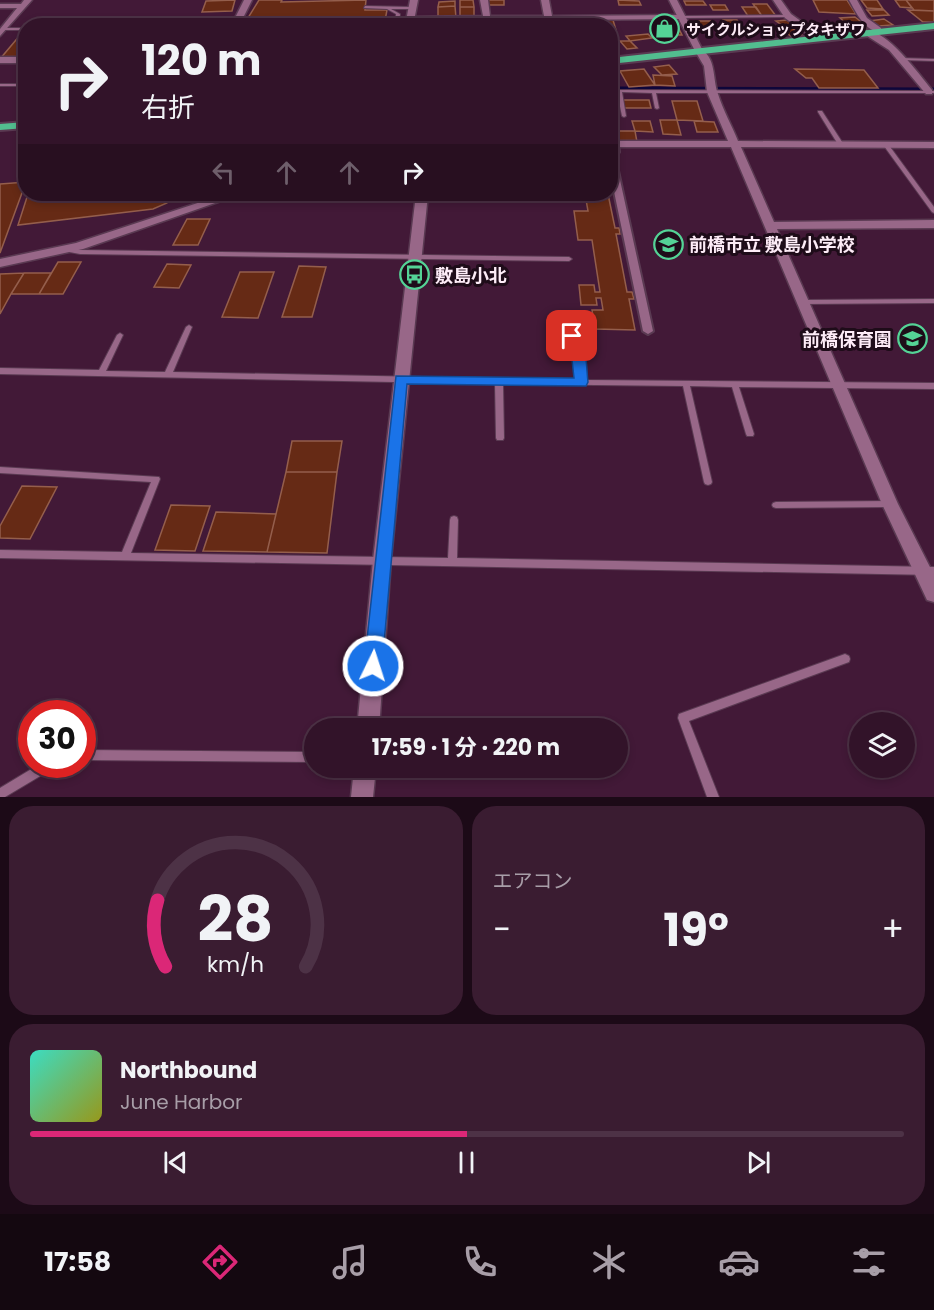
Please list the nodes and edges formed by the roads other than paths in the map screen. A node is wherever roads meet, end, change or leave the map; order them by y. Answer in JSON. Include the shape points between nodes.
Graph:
{"nodes":[{"id":1,"x":248,"y":0,"type":"edge"},
{"id":2,"x":484,"y":0,"type":"edge"},
{"id":3,"x":545,"y":0,"type":"edge"},
{"id":4,"x":673,"y":0,"type":"edge"},
{"id":5,"x":777,"y":0,"type":"edge"},
{"id":6,"x":853,"y":0,"type":"edge"},
{"id":7,"x":25,"y":3,"type":"edge"},
{"id":8,"x":413,"y":4,"type":"edge"},
{"id":9,"x":0,"y":6,"type":"edge"},
{"id":10,"x":365,"y":7,"type":"dead end"},
{"id":11,"x":385,"y":8,"type":"junction"},
{"id":12,"x":788,"y":16,"type":"junction"},
{"id":13,"x":680,"y":17,"type":"junction"},
{"id":14,"x":239,"y":18,"type":"edge"},
{"id":15,"x":398,"y":18,"type":"edge"},
{"id":16,"x":487,"y":18,"type":"edge"},
{"id":17,"x":549,"y":18,"type":"edge"},
{"id":18,"x":618,"y":19,"type":"edge"},
{"id":19,"x":934,"y":26,"type":"edge"},
{"id":20,"x":18,"y":30,"type":"edge"},
{"id":21,"x":878,"y":30,"type":"junction"},
{"id":22,"x":2,"y":32,"type":"edge"},
{"id":23,"x":867,"y":32,"type":"junction"},
{"id":24,"x":818,"y":38,"type":"junction"},
{"id":25,"x":699,"y":51,"type":"junction"},
{"id":26,"x":902,"y":59,"type":"junction"},
{"id":27,"x":0,"y":60,"type":"edge"},
{"id":28,"x":18,"y":60,"type":"edge"},
{"id":29,"x":618,"y":60,"type":"edge"},
{"id":30,"x":934,"y":60,"type":"edge"},
{"id":31,"x":0,"y":85,"type":"edge"},
{"id":32,"x":18,"y":86,"type":"edge"},
{"id":33,"x":619,"y":91,"type":"joint"},
{"id":34,"x":929,"y":91,"type":"edge"},
{"id":35,"x":654,"y":92,"type":"junction"},
{"id":36,"x":712,"y":92,"type":"junction"},
{"id":37,"x":657,"y":108,"type":"dead end"},
{"id":38,"x":820,"y":112,"type":"dead end"},
{"id":39,"x":624,"y":116,"type":"dead end"},
{"id":40,"x":18,"y":125,"type":"edge"},
{"id":41,"x":0,"y":128,"type":"edge"},
{"id":42,"x":18,"y":132,"type":"edge"},
{"id":43,"x":0,"y":134,"type":"edge"},
{"id":44,"x":618,"y":144,"type":"edge"},
{"id":45,"x":735,"y":145,"type":"junction"},
{"id":46,"x":841,"y":145,"type":"junction"},
{"id":47,"x":886,"y":145,"type":"junction"},
{"id":48,"x":934,"y":145,"type":"edge"},
{"id":49,"x":618,"y":190,"type":"edge"},
{"id":50,"x":214,"y":201,"type":"edge"},
{"id":51,"x":421,"y":201,"type":"edge"},
{"id":52,"x":934,"y":211,"type":"edge"},
{"id":53,"x":934,"y":224,"type":"edge"},
{"id":54,"x":770,"y":226,"type":"junction"},
{"id":55,"x":66,"y":250,"type":"junction"},
{"id":56,"x":415,"y":258,"type":"junction"},
{"id":57,"x":569,"y":259,"type":"dead end"},
{"id":58,"x":0,"y":263,"type":"edge"},
{"id":59,"x":934,"y":301,"type":"edge"},
{"id":60,"x":803,"y":302,"type":"junction"},
{"id":61,"x":570,"y":316,"type":"dead end"},
{"id":62,"x":189,"y":327,"type":"dead end"},
{"id":63,"x":648,"y":331,"type":"dead end"},
{"id":64,"x":120,"y":335,"type":"dead end"},
{"id":65,"x":0,"y":371,"type":"edge"},
{"id":66,"x":101,"y":373,"type":"junction"},
{"id":67,"x":168,"y":374,"type":"junction"},
{"id":68,"x":400,"y":379,"type":"junction"},
{"id":69,"x":499,"y":381,"type":"junction"},
{"id":70,"x":582,"y":382,"type":"junction"},
{"id":71,"x":687,"y":384,"type":"junction"},
{"id":72,"x":735,"y":385,"type":"junction"},
{"id":73,"x":839,"y":386,"type":"junction"},
{"id":74,"x":934,"y":386,"type":"edge"},
{"id":75,"x":750,"y":434,"type":"dead end"},
{"id":76,"x":500,"y":438,"type":"dead end"},
{"id":77,"x":0,"y":470,"type":"edge"},
{"id":78,"x":708,"y":482,"type":"dead end"},
{"id":79,"x":890,"y":504,"type":"junction"},
{"id":80,"x":776,"y":505,"type":"dead end"},
{"id":81,"x":454,"y":520,"type":"dead end"},
{"id":82,"x":0,"y":554,"type":"edge"},
{"id":83,"x":125,"y":557,"type":"junction"},
{"id":84,"x":382,"y":561,"type":"junction"},
{"id":85,"x":452,"y":562,"type":"junction"},
{"id":86,"x":928,"y":571,"type":"edge"},
{"id":87,"x":934,"y":594,"type":"edge"},
{"id":88,"x":845,"y":659,"type":"dead end"},
{"id":89,"x":369,"y":718,"type":"edge"},
{"id":90,"x":96,"y":755,"type":"edge"},
{"id":91,"x":304,"y":757,"type":"edge"},
{"id":92,"x":26,"y":778,"type":"edge"},
{"id":93,"x":364,"y":778,"type":"edge"},
{"id":94,"x":0,"y":794,"type":"edge"},
{"id":95,"x":362,"y":797,"type":"edge"},
{"id":96,"x":713,"y":797,"type":"edge"}],
"edges":[{"from":1,"to":14,"type":"street"},
{"from":2,"to":16,"type":"street"},
{"from":3,"to":17,"type":"street"},
{"from":4,"to":13,"type":"street"},
{"from":5,"to":12,"type":"street"},
{"from":6,"to":21,"type":"street","via":[[864,19]]},
{"from":7,"to":9,"type":"street"},
{"from":7,"to":22,"type":"street"},
{"from":8,"to":11,"type":"lane"},
{"from":10,"to":11,"type":"lane"},
{"from":11,"to":15,"type":"lane","via":[[398,14]]},
{"from":12,"to":13,"type":"lane"},
{"from":12,"to":24,"type":"street"},
{"from":13,"to":18,"type":"street"},
{"from":13,"to":25,"type":"street"},
{"from":19,"to":21,"type":"highway"},
{"from":20,"to":22,"type":"lane"},
{"from":21,"to":23,"type":"highway"},
{"from":23,"to":24,"type":"highway"},
{"from":23,"to":26,"type":"street"},
{"from":24,"to":25,"type":"highway"},
{"from":25,"to":29,"type":"highway"},
{"from":25,"to":36,"type":"street","via":[[707,60],[714,84]]},
{"from":26,"to":30,"type":"lane"},
{"from":26,"to":34,"type":"street"},
{"from":27,"to":28,"type":"street"},
{"from":31,"to":32,"type":"lane"},
{"from":33,"to":35,"type":"lane"},
{"from":33,"to":39,"type":"lane"},
{"from":34,"to":36,"type":"lane"},
{"from":35,"to":36,"type":"lane"},
{"from":35,"to":37,"type":"lane"},
{"from":36,"to":45,"type":"street"},
{"from":38,"to":46,"type":"lane"},
{"from":40,"to":41,"type":"highway"},
{"from":42,"to":43,"type":"highway"},
{"from":44,"to":45,"type":"street"},
{"from":45,"to":46,"type":"street"},
{"from":45,"to":54,"type":"street"},
{"from":46,"to":47,"type":"street"},
{"from":47,"to":48,"type":"street"},
{"from":47,"to":52,"type":"lane"},
{"from":49,"to":63,"type":"street"},
{"from":50,"to":55,"type":"street"},
{"from":51,"to":56,"type":"street"},
{"from":53,"to":54,"type":"street"},
{"from":54,"to":60,"type":"street"},
{"from":55,"to":56,"type":"lane"},
{"from":55,"to":58,"type":"street"},
{"from":56,"to":57,"type":"lane"},
{"from":56,"to":68,"type":"street"},
{"from":59,"to":60,"type":"lane"},
{"from":60,"to":73,"type":"street"},
{"from":61,"to":70,"type":"lane"},
{"from":62,"to":67,"type":"lane"},
{"from":64,"to":66,"type":"lane"},
{"from":65,"to":66,"type":"lane"},
{"from":66,"to":67,"type":"lane"},
{"from":67,"to":68,"type":"lane"},
{"from":68,"to":69,"type":"lane"},
{"from":68,"to":84,"type":"street"},
{"from":69,"to":70,"type":"lane"},
{"from":69,"to":76,"type":"lane"},
{"from":70,"to":71,"type":"lane"},
{"from":71,"to":72,"type":"lane"},
{"from":71,"to":78,"type":"lane"},
{"from":72,"to":73,"type":"lane"},
{"from":72,"to":75,"type":"lane"},
{"from":73,"to":74,"type":"lane"},
{"from":73,"to":79,"type":"street"},
{"from":77,"to":83,"type":"lane","via":[[156,479]]},
{"from":79,"to":80,"type":"lane"},
{"from":79,"to":86,"type":"street"},
{"from":81,"to":85,"type":"lane"},
{"from":82,"to":83,"type":"lane"},
{"from":83,"to":84,"type":"lane"},
{"from":84,"to":85,"type":"lane"},
{"from":84,"to":89,"type":"street"},
{"from":85,"to":86,"type":"lane"},
{"from":86,"to":87,"type":"street"},
{"from":88,"to":96,"type":"lane","via":[[683,718]]},
{"from":90,"to":91,"type":"lane"},
{"from":92,"to":94,"type":"lane"},
{"from":93,"to":95,"type":"street"}]}
